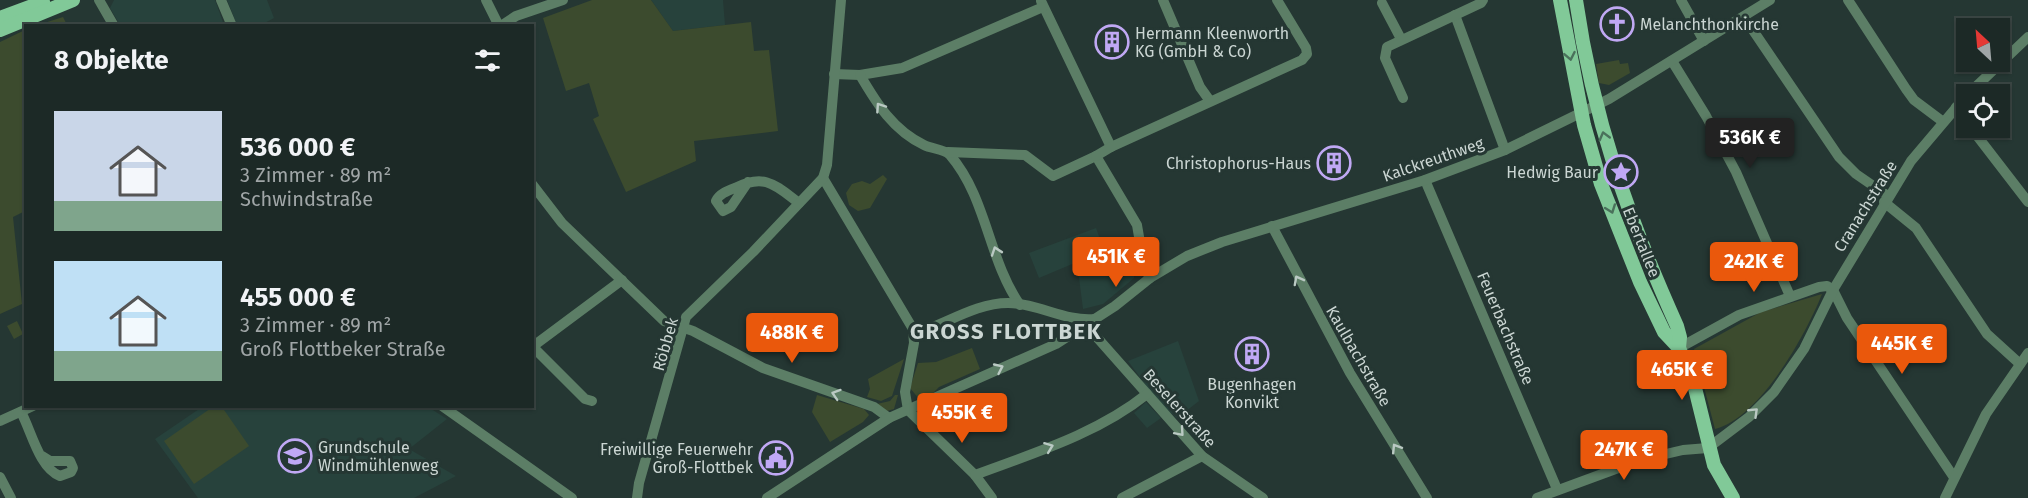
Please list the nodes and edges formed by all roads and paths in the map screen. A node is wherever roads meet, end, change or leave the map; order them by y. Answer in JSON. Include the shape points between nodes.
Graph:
{"nodes":[{"id":1,"x":50,"y":0,"type":"edge"},
{"id":2,"x":73,"y":0,"type":"edge"},
{"id":3,"x":99,"y":0,"type":"edge"},
{"id":4,"x":221,"y":0,"type":"edge"},
{"id":5,"x":486,"y":0,"type":"edge"},
{"id":6,"x":563,"y":0,"type":"edge"},
{"id":7,"x":841,"y":0,"type":"edge"},
{"id":8,"x":1163,"y":0,"type":"edge"},
{"id":9,"x":1277,"y":0,"type":"edge"},
{"id":10,"x":1483,"y":0,"type":"edge"},
{"id":11,"x":1560,"y":0,"type":"edge"},
{"id":12,"x":1576,"y":0,"type":"edge"},
{"id":13,"x":1681,"y":0,"type":"edge"},
{"id":14,"x":1770,"y":0,"type":"edge"},
{"id":15,"x":1848,"y":0,"type":"edge"},
{"id":16,"x":1042,"y":3,"type":"edge"},
{"id":17,"x":1382,"y":3,"type":"dead end"},
{"id":18,"x":1455,"y":15,"type":"junction"},
{"id":19,"x":1744,"y":17,"type":"junction"},
{"id":20,"x":0,"y":18,"type":"edge"},
{"id":21,"x":231,"y":23,"type":"edge"},
{"id":22,"x":113,"y":24,"type":"edge"},
{"id":23,"x":499,"y":24,"type":"edge"},
{"id":24,"x":503,"y":24,"type":"edge"},
{"id":25,"x":0,"y":30,"type":"edge"},
{"id":26,"x":2028,"y":37,"type":"edge"},
{"id":27,"x":1401,"y":39,"type":"junction"},
{"id":28,"x":1704,"y":41,"type":"junction"},
{"id":29,"x":1672,"y":61,"type":"junction"},
{"id":30,"x":834,"y":74,"type":"junction"},
{"id":31,"x":860,"y":75,"type":"junction"},
{"id":32,"x":1979,"y":84,"type":"edge"},
{"id":33,"x":1403,"y":98,"type":"dead end"},
{"id":34,"x":1210,"y":101,"type":"junction"},
{"id":35,"x":1596,"y":105,"type":"junction"},
{"id":36,"x":1956,"y":107,"type":"edge"},
{"id":37,"x":1581,"y":113,"type":"junction"},
{"id":38,"x":1942,"y":121,"type":"junction"},
{"id":39,"x":1979,"y":138,"type":"edge"},
{"id":40,"x":1110,"y":147,"type":"junction"},
{"id":41,"x":1505,"y":150,"type":"junction"},
{"id":42,"x":948,"y":152,"type":"junction"},
{"id":43,"x":1096,"y":156,"type":"junction"},
{"id":44,"x":823,"y":178,"type":"junction"},
{"id":45,"x":1425,"y":180,"type":"junction"},
{"id":46,"x":748,"y":182,"type":"dead end"},
{"id":47,"x":534,"y":190,"type":"edge"},
{"id":48,"x":1886,"y":199,"type":"junction"},
{"id":49,"x":2028,"y":202,"type":"edge"},
{"id":50,"x":799,"y":203,"type":"junction"},
{"id":51,"x":1272,"y":226,"type":"junction"},
{"id":52,"x":1150,"y":278,"type":"junction"},
{"id":53,"x":622,"y":280,"type":"junction"},
{"id":54,"x":1833,"y":290,"type":"junction"},
{"id":55,"x":1790,"y":296,"type":"junction"},
{"id":56,"x":1020,"y":305,"type":"junction"},
{"id":57,"x":1065,"y":317,"type":"junction"},
{"id":58,"x":1091,"y":322,"type":"junction"},
{"id":59,"x":683,"y":328,"type":"junction"},
{"id":60,"x":914,"y":334,"type":"junction"},
{"id":61,"x":1068,"y":337,"type":"junction"},
{"id":62,"x":534,"y":346,"type":"edge"},
{"id":63,"x":534,"y":348,"type":"edge"},
{"id":64,"x":1679,"y":348,"type":"junction"},
{"id":65,"x":2028,"y":353,"type":"edge"},
{"id":66,"x":2020,"y":364,"type":"junction"},
{"id":67,"x":1147,"y":394,"type":"junction"},
{"id":68,"x":592,"y":401,"type":"dead end"},
{"id":69,"x":29,"y":408,"type":"edge"},
{"id":70,"x":446,"y":408,"type":"edge"},
{"id":71,"x":908,"y":410,"type":"junction"},
{"id":72,"x":21,"y":412,"type":"junction"},
{"id":73,"x":889,"y":418,"type":"junction"},
{"id":74,"x":0,"y":421,"type":"edge"},
{"id":75,"x":1708,"y":448,"type":"junction"},
{"id":76,"x":42,"y":456,"type":"dead end"},
{"id":77,"x":1202,"y":456,"type":"junction"},
{"id":78,"x":975,"y":475,"type":"junction"},
{"id":79,"x":1953,"y":476,"type":"junction"},
{"id":80,"x":0,"y":477,"type":"edge"},
{"id":81,"x":1557,"y":489,"type":"junction"},
{"id":82,"x":11,"y":498,"type":"edge"},
{"id":83,"x":572,"y":498,"type":"edge"},
{"id":84,"x":637,"y":498,"type":"edge"},
{"id":85,"x":767,"y":498,"type":"edge"},
{"id":86,"x":992,"y":498,"type":"edge"},
{"id":87,"x":1122,"y":498,"type":"edge"},
{"id":88,"x":1263,"y":498,"type":"edge"},
{"id":89,"x":1427,"y":498,"type":"edge"},
{"id":90,"x":1537,"y":498,"type":"edge"},
{"id":91,"x":1733,"y":498,"type":"edge"},
{"id":92,"x":1945,"y":498,"type":"edge"}],
"edges":[{"from":1,"to":20,"type":"main road"},
{"from":2,"to":25,"type":"main road"},
{"from":3,"to":22,"type":"street"},
{"from":4,"to":21,"type":"street"},
{"from":5,"to":23,"type":"street"},
{"from":6,"to":24,"type":"street"},
{"from":7,"to":30,"type":"street"},
{"from":8,"to":34,"type":"street","via":[[1200,87]]},
{"from":9,"to":34,"type":"street","via":[[1307,54],[1302,60]]},
{"from":10,"to":18,"type":"street"},
{"from":11,"to":37,"type":"main road","name":"Ebertallee","one_way":true},
{"from":12,"to":35,"type":"main road","name":"Ebertallee"},
{"from":13,"to":28,"type":"street"},
{"from":14,"to":19,"type":"street","name":"Kalckreuthweg"},
{"from":15,"to":38,"type":"street","via":[[1906,89]]},
{"from":16,"to":31,"type":"street","via":[[902,68]]},
{"from":16,"to":40,"type":"street"},
{"from":17,"to":27,"type":"street"},
{"from":18,"to":27,"type":"street"},
{"from":18,"to":41,"type":"street"},
{"from":19,"to":28,"type":"street","name":"Kalckreuthweg"},
{"from":19,"to":48,"type":"street","via":[[1839,157]]},
{"from":26,"to":32,"type":"street","name":"Cranachstraße"},
{"from":27,"to":33,"type":"street","via":[[1387,47],[1385,58]]},
{"from":28,"to":29,"type":"street","name":"Kalckreuthweg"},
{"from":29,"to":35,"type":"street","name":"Kalckreuthweg"},
{"from":29,"to":55,"type":"street","via":[[1736,172]]},
{"from":30,"to":31,"type":"street"},
{"from":30,"to":44,"type":"street"},
{"from":42,"to":31,"type":"street","one_way":true,"via":[[924,145],[889,120]]},
{"from":34,"to":40,"type":"street"},
{"from":35,"to":37,"type":"street","name":"Kalckreuthweg"},
{"from":64,"to":35,"type":"main road","name":"Ebertallee","one_way":true,"via":[[1677,326],[1626,206]]},
{"from":36,"to":38,"type":"street","name":"Cranachstraße"},
{"from":37,"to":41,"type":"street","name":"Kalckreuthweg"},
{"from":37,"to":64,"type":"main road","name":"Ebertallee","one_way":true,"via":[[1624,247],[1664,332]]},
{"from":38,"to":48,"type":"street","name":"Cranachstraße"},
{"from":39,"to":49,"type":"street"},
{"from":40,"to":43,"type":"street"},
{"from":41,"to":45,"type":"street","name":"Kalckreuthweg"},
{"from":42,"to":43,"type":"street","via":[[1025,155],[1051,176]]},
{"from":56,"to":42,"type":"street","one_way":true,"via":[[968,180]]},
{"from":43,"to":52,"type":"street","via":[[1137,225],[1143,263]]},
{"from":44,"to":50,"type":"street","name":"Röbbek"},
{"from":44,"to":60,"type":"street"},
{"from":45,"to":51,"type":"street","name":"Kalckreuthweg"},
{"from":45,"to":81,"type":"street","name":"Feuerbachstraße"},
{"from":46,"to":50,"type":"street","via":[[771,182]]},
{"from":47,"to":53,"type":"street","via":[[562,224]]},
{"from":48,"to":54,"type":"street","name":"Cranachstraße"},
{"from":48,"to":66,"type":"street","via":[[1916,228],[1987,334]]},
{"from":50,"to":59,"type":"street","name":"Röbbek","via":[[686,317]]},
{"from":51,"to":52,"type":"street","name":"Kalckreuthweg","via":[[1206,248]]},
{"from":89,"to":51,"type":"street","name":"Kaulbachstraße","one_way":true,"via":[[1350,374]]},
{"from":52,"to":58,"type":"street","name":"Kalckreuthweg"},
{"from":53,"to":59,"type":"street","via":[[664,321]]},
{"from":53,"to":62,"type":"street"},
{"from":54,"to":55,"type":"street","via":[[1824,286]]},
{"from":75,"to":54,"type":"street","name":"Cranachstraße","one_way":true,"via":[[1774,392],[1804,349]]},
{"from":54,"to":79,"type":"street","via":[[1847,318]]},
{"from":55,"to":64,"type":"street","via":[[1739,315]]},
{"from":56,"to":57,"type":"street"},
{"from":56,"to":60,"type":"street","via":[[978,309]]},
{"from":57,"to":58,"type":"street"},
{"from":57,"to":61,"type":"street"},
{"from":58,"to":61,"type":"street","name":"Kalckreuthweg"},
{"from":58,"to":67,"type":"street","name":"Beselerstraße"},
{"from":73,"to":59,"type":"street","one_way":true,"via":[[874,407],[763,368]]},
{"from":59,"to":84,"type":"street","name":"Röbbek"},
{"from":60,"to":71,"type":"street","via":[[905,387]]},
{"from":71,"to":61,"type":"street","name":"Kalckreuthweg","one_way":true},
{"from":63,"to":68,"type":"street","via":[[585,399]]},
{"from":64,"to":75,"type":"main road","name":"Ebertallee","via":[[1705,422]]},
{"from":65,"to":66,"type":"street"},
{"from":66,"to":79,"type":"street","via":[[1986,414]]},
{"from":67,"to":77,"type":"street","name":"Beselerstraße","one_way":true},
{"from":78,"to":67,"type":"street","one_way":true,"via":[[1120,416]]},
{"from":69,"to":72,"type":"street"},
{"from":70,"to":83,"type":"street"},
{"from":71,"to":73,"type":"street","name":"Kalckreuthweg"},
{"from":71,"to":78,"type":"street"},
{"from":72,"to":74,"type":"street"},
{"from":72,"to":76,"type":"street"},
{"from":73,"to":85,"type":"street","name":"Kalckreuthweg"},
{"from":75,"to":81,"type":"street","via":[[1640,460]]},
{"from":75,"to":91,"type":"main road","name":"Ebertallee"},
{"from":77,"to":87,"type":"street"},
{"from":77,"to":88,"type":"street","name":"Beselerstraße"},
{"from":78,"to":86,"type":"street"},
{"from":79,"to":92,"type":"street"},
{"from":80,"to":82,"type":"street"},
{"from":81,"to":90,"type":"street"}]}
